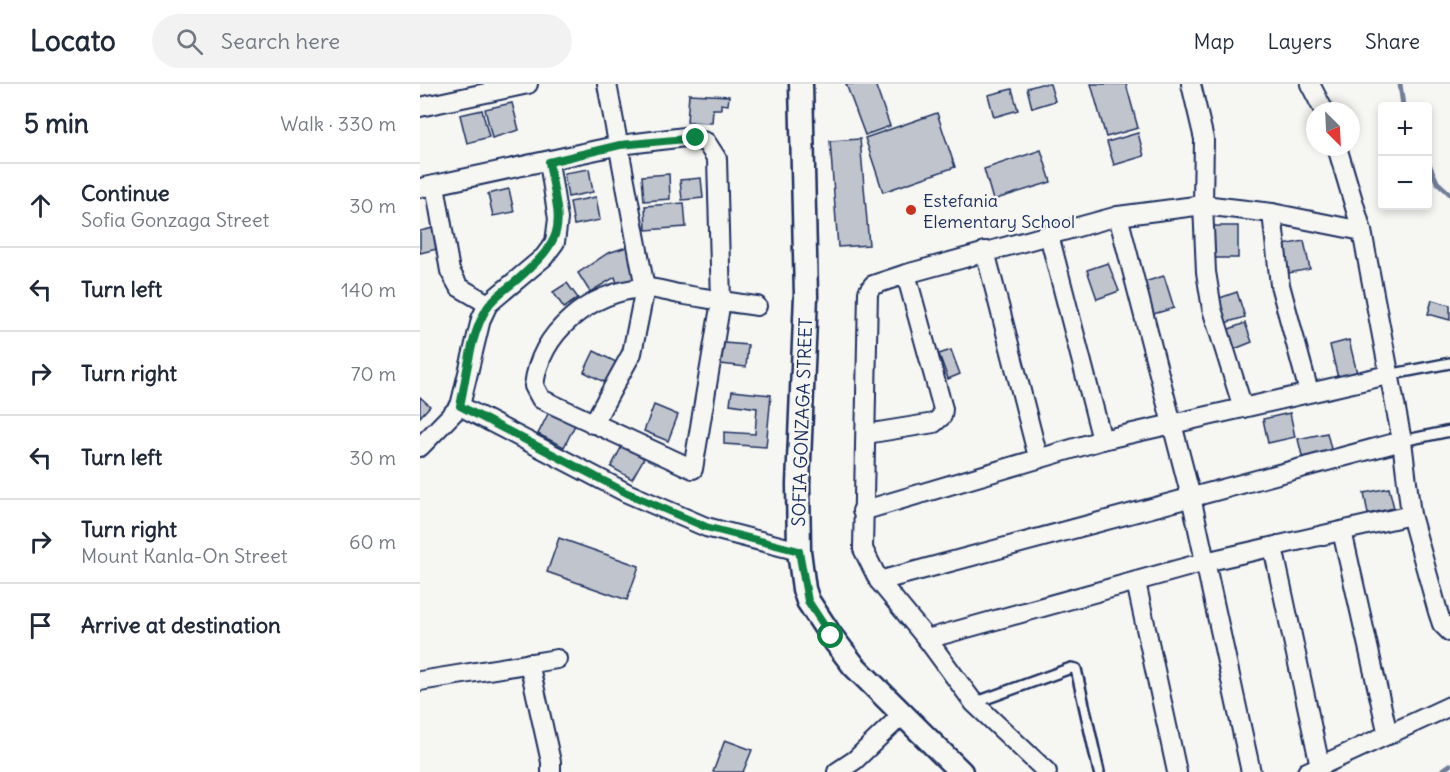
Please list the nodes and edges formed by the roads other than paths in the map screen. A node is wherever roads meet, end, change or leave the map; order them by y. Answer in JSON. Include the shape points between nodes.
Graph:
{"nodes":[{"id":1,"x":528,"y":84,"type":"edge"},
{"id":2,"x":607,"y":84,"type":"edge"},
{"id":3,"x":801,"y":84,"type":"edge"},
{"id":4,"x":1191,"y":84,"type":"edge"},
{"id":5,"x":1310,"y":84,"type":"edge"},
{"id":6,"x":1319,"y":102,"type":"edge"},
{"id":7,"x":420,"y":107,"type":"edge"},
{"id":8,"x":620,"y":145,"type":"junction"},
{"id":9,"x":1340,"y":156,"type":"edge"},
{"id":10,"x":549,"y":162,"type":"junction"},
{"id":11,"x":427,"y":186,"type":"edge"},
{"id":12,"x":1203,"y":205,"type":"junction"},
{"id":13,"x":1272,"y":213,"type":"junction"},
{"id":14,"x":1118,"y":216,"type":"junction"},
{"id":15,"x":1362,"y":231,"type":"junction"},
{"id":16,"x":1049,"y":235,"type":"junction"},
{"id":17,"x":985,"y":251,"type":"junction"},
{"id":18,"x":906,"y":274,"type":"junction"},
{"id":19,"x":645,"y":288,"type":"junction"},
{"id":20,"x":721,"y":301,"type":"junction"},
{"id":21,"x":488,"y":304,"type":"junction"},
{"id":22,"x":757,"y":306,"type":"dead end"},
{"id":23,"x":1450,"y":363,"type":"edge"},
{"id":24,"x":1388,"y":375,"type":"junction"},
{"id":25,"x":1309,"y":392,"type":"junction"},
{"id":26,"x":460,"y":406,"type":"junction"},
{"id":27,"x":1243,"y":408,"type":"junction"},
{"id":28,"x":593,"y":424,"type":"junction"},
{"id":29,"x":1173,"y":424,"type":"junction"},
{"id":30,"x":1450,"y":431,"type":"edge"},
{"id":31,"x":866,"y":434,"type":"junction"},
{"id":32,"x":1102,"y":440,"type":"junction"},
{"id":33,"x":1402,"y":441,"type":"junction"},
{"id":34,"x":420,"y":447,"type":"edge"},
{"id":35,"x":1038,"y":458,"type":"junction"},
{"id":36,"x":1191,"y":497,"type":"junction"},
{"id":37,"x":862,"y":511,"type":"junction"},
{"id":38,"x":1412,"y":514,"type":"junction"},
{"id":39,"x":1342,"y":531,"type":"junction"},
{"id":40,"x":1273,"y":547,"type":"junction"},
{"id":41,"x":799,"y":551,"type":"junction"},
{"id":42,"x":1205,"y":562,"type":"junction"},
{"id":43,"x":879,"y":580,"type":"junction"},
{"id":44,"x":1136,"y":582,"type":"junction"},
{"id":45,"x":1450,"y":632,"type":"edge"},
{"id":46,"x":927,"y":639,"type":"junction"},
{"id":47,"x":557,"y":659,"type":"dead end"},
{"id":48,"x":529,"y":663,"type":"junction"},
{"id":49,"x":420,"y":681,"type":"edge"},
{"id":50,"x":974,"y":703,"type":"junction"},
{"id":51,"x":1450,"y":706,"type":"edge"},
{"id":52,"x":904,"y":713,"type":"junction"},
{"id":53,"x":1388,"y":735,"type":"junction"},
{"id":54,"x":1314,"y":769,"type":"edge"},
{"id":55,"x":551,"y":772,"type":"edge"},
{"id":56,"x":837,"y":772,"type":"edge"},
{"id":57,"x":961,"y":772,"type":"edge"},
{"id":58,"x":1047,"y":772,"type":"edge"},
{"id":59,"x":1099,"y":772,"type":"edge"},
{"id":60,"x":1177,"y":772,"type":"edge"},
{"id":61,"x":1251,"y":772,"type":"edge"}],
"edges":[{"from":1,"to":7,"type":"street"},
{"from":2,"to":8,"type":"street"},
{"from":3,"to":41,"type":"street","name":"SOFIA GONZAGA STREET","via":[[806,296]]},
{"from":4,"to":12,"type":"street","via":[[1204,139]]},
{"from":5,"to":6,"type":"street"},
{"from":8,"to":10,"type":"street"},
{"from":8,"to":19,"type":"street"},
{"from":8,"to":20,"type":"street","via":[[685,137],[706,142],[717,159]]},
{"from":9,"to":15,"type":"street"},
{"from":10,"to":11,"type":"street"},
{"from":10,"to":21,"type":"street","via":[[558,219],[555,242],[544,257]]},
{"from":11,"to":21,"type":"street","via":[[450,271],[459,287]]},
{"from":12,"to":13,"type":"street"},
{"from":12,"to":14,"type":"street"},
{"from":12,"to":27,"type":"street","via":[[1212,309]]},
{"from":13,"to":15,"type":"street"},
{"from":13,"to":25,"type":"street","via":[[1280,285]]},
{"from":14,"to":16,"type":"street"},
{"from":14,"to":29,"type":"street"},
{"from":15,"to":24,"type":"street"},
{"from":16,"to":17,"type":"street"},
{"from":16,"to":32,"type":"street"},
{"from":17,"to":18,"type":"street"},
{"from":17,"to":35,"type":"street"},
{"from":18,"to":31,"type":"street","via":[[873,285],[868,292]]},
{"from":18,"to":31,"type":"street","via":[[942,416],[934,423]]},
{"from":19,"to":20,"type":"street"},
{"from":19,"to":28,"type":"street","via":[[632,353]]},
{"from":19,"to":28,"type":"street","via":[[616,292],[577,311],[547,348],[534,386],[541,399]]},
{"from":20,"to":22,"type":"street"},
{"from":20,"to":28,"type":"street","via":[[693,469]]},
{"from":21,"to":26,"type":"street"},
{"from":23,"to":24,"type":"lane"},
{"from":24,"to":25,"type":"street"},
{"from":24,"to":33,"type":"street"},
{"from":25,"to":27,"type":"street"},
{"from":26,"to":34,"type":"street"},
{"from":26,"to":41,"type":"street","via":[[627,493],[696,522]]},
{"from":27,"to":29,"type":"street"},
{"from":29,"to":32,"type":"street"},
{"from":29,"to":36,"type":"street"},
{"from":30,"to":33,"type":"lane"},
{"from":31,"to":37,"type":"street"},
{"from":32,"to":35,"type":"street"},
{"from":33,"to":36,"type":"street"},
{"from":33,"to":38,"type":"street"},
{"from":35,"to":37,"type":"street"},
{"from":36,"to":42,"type":"street"},
{"from":36,"to":43,"type":"street"},
{"from":37,"to":43,"type":"street","via":[[863,549]]},
{"from":38,"to":39,"type":"street"},
{"from":38,"to":45,"type":"street","via":[[1438,612]]},
{"from":39,"to":40,"type":"street"},
{"from":39,"to":53,"type":"street"},
{"from":40,"to":42,"type":"street"},
{"from":40,"to":54,"type":"street"},
{"from":41,"to":52,"type":"street","name":"SOFIA GONZAGA STREET","via":[[808,601],[854,666]]},
{"from":42,"to":44,"type":"street"},
{"from":42,"to":61,"type":"street"},
{"from":43,"to":46,"type":"street"},
{"from":44,"to":46,"type":"street"},
{"from":44,"to":60,"type":"street"},
{"from":46,"to":50,"type":"street"},
{"from":47,"to":48,"type":"street"},
{"from":48,"to":49,"type":"street"},
{"from":48,"to":55,"type":"street"},
{"from":50,"to":58,"type":"street"},
{"from":50,"to":59,"type":"lane","via":[[1076,669]]},
{"from":51,"to":53,"type":"street"},
{"from":52,"to":56,"type":"street"},
{"from":52,"to":57,"type":"street","name":"SOFIA GONZAGA STREET"},
{"from":53,"to":54,"type":"street"}]}
